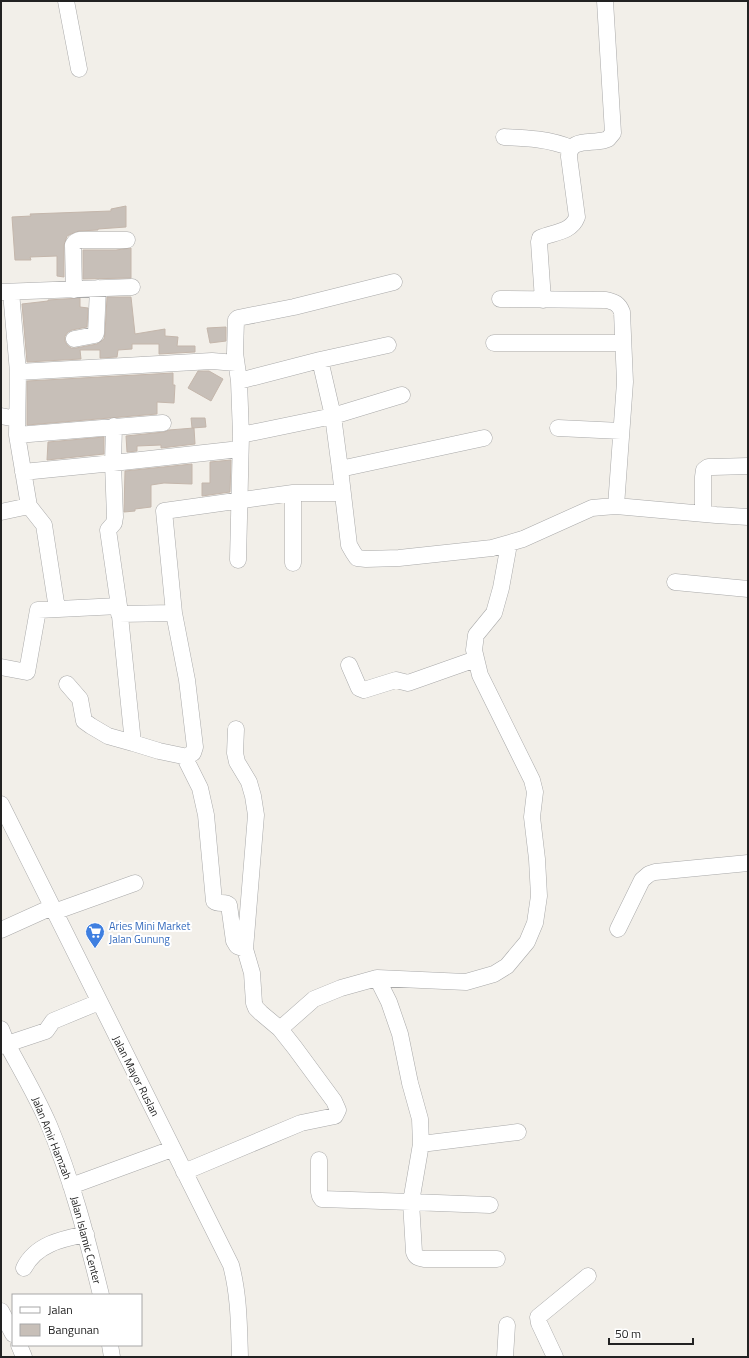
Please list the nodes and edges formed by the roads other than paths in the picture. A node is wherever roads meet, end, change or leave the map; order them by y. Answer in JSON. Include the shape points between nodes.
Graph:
{"nodes":[{"id":1,"x":66,"y":1,"type":"edge"},
{"id":2,"x":605,"y":1,"type":"edge"},
{"id":3,"x":79,"y":69,"type":"dead end"},
{"id":4,"x":504,"y":137,"type":"dead end"},
{"id":5,"x":571,"y":148,"type":"junction"},
{"id":6,"x":127,"y":240,"type":"dead end"},
{"id":7,"x":394,"y":282,"type":"dead end"},
{"id":8,"x":132,"y":287,"type":"dead end"},
{"id":9,"x":98,"y":288,"type":"junction"},
{"id":10,"x":74,"y":290,"type":"junction"},
{"id":11,"x":6,"y":292,"type":"edge"},
{"id":12,"x":500,"y":299,"type":"dead end"},
{"id":13,"x":544,"y":300,"type":"junction"},
{"id":14,"x":74,"y":339,"type":"dead end"},
{"id":15,"x":494,"y":343,"type":"dead end"},
{"id":16,"x":623,"y":343,"type":"junction"},
{"id":17,"x":388,"y":345,"type":"dead end"},
{"id":18,"x":320,"y":360,"type":"junction"},
{"id":19,"x":236,"y":362,"type":"junction"},
{"id":20,"x":18,"y":372,"type":"junction"},
{"id":21,"x":239,"y":381,"type":"junction"},
{"id":22,"x":402,"y":396,"type":"dead end"},
{"id":23,"x":1,"y":416,"type":"edge"},
{"id":24,"x":333,"y":416,"type":"junction"},
{"id":25,"x":17,"y":419,"type":"junction"},
{"id":26,"x":163,"y":423,"type":"dead end"},
{"id":27,"x":114,"y":426,"type":"junction"},
{"id":28,"x":558,"y":428,"type":"dead end"},
{"id":29,"x":620,"y":431,"type":"junction"},
{"id":30,"x":17,"y":435,"type":"junction"},
{"id":31,"x":484,"y":438,"type":"dead end"},
{"id":32,"x":240,"y":442,"type":"junction"},
{"id":33,"x":113,"y":463,"type":"junction"},
{"id":34,"x":748,"y":466,"type":"edge"},
{"id":35,"x":340,"y":468,"type":"junction"},
{"id":36,"x":23,"y":472,"type":"junction"},
{"id":37,"x":293,"y":493,"type":"junction"},
{"id":38,"x":342,"y":493,"type":"junction"},
{"id":39,"x":240,"y":500,"type":"junction"},
{"id":40,"x":29,"y":506,"type":"junction"},
{"id":41,"x":616,"y":506,"type":"junction"},
{"id":42,"x":1,"y":512,"type":"edge"},
{"id":43,"x":703,"y":514,"type":"junction"},
{"id":44,"x":748,"y":517,"type":"edge"},
{"id":45,"x":508,"y":544,"type":"junction"},
{"id":46,"x":238,"y":560,"type":"dead end"},
{"id":47,"x":293,"y":563,"type":"dead end"},
{"id":48,"x":675,"y":582,"type":"dead end"},
{"id":49,"x":748,"y":589,"type":"edge"},
{"id":50,"x":57,"y":609,"type":"junction"},
{"id":51,"x":119,"y":610,"type":"junction"},
{"id":52,"x":174,"y":613,"type":"junction"},
{"id":53,"x":476,"y":659,"type":"junction"},
{"id":54,"x":349,"y":665,"type":"dead end"},
{"id":55,"x":1,"y":667,"type":"edge"},
{"id":56,"x":67,"y":684,"type":"dead end"},
{"id":57,"x":236,"y":729,"type":"dead end"},
{"id":58,"x":133,"y":743,"type":"junction"},
{"id":59,"x":188,"y":757,"type":"junction"},
{"id":60,"x":1,"y":805,"type":"edge"},
{"id":61,"x":748,"y":863,"type":"edge"},
{"id":62,"x":135,"y":883,"type":"dead end"},
{"id":63,"x":53,"y":910,"type":"junction"},
{"id":64,"x":618,"y":929,"type":"dead end"},
{"id":65,"x":1,"y":930,"type":"edge"},
{"id":66,"x":244,"y":949,"type":"junction"},
{"id":67,"x":377,"y":978,"type":"junction"},
{"id":68,"x":99,"y":1002,"type":"junction"},
{"id":69,"x":1,"y":1029,"type":"edge"},
{"id":70,"x":280,"y":1029,"type":"junction"},
{"id":71,"x":4,"y":1045,"type":"edge"},
{"id":72,"x":518,"y":1132,"type":"dead end"},
{"id":73,"x":421,"y":1144,"type":"junction"},
{"id":74,"x":172,"y":1149,"type":"junction"},
{"id":75,"x":319,"y":1160,"type":"dead end"},
{"id":76,"x":184,"y":1172,"type":"junction"},
{"id":77,"x":71,"y":1186,"type":"junction"},
{"id":78,"x":411,"y":1202,"type":"junction"},
{"id":79,"x":490,"y":1205,"type":"dead end"},
{"id":80,"x":86,"y":1234,"type":"junction"},
{"id":81,"x":498,"y":1259,"type":"dead end"},
{"id":82,"x":24,"y":1268,"type":"dead end"},
{"id":83,"x":588,"y":1276,"type":"dead end"},
{"id":84,"x":101,"y":1294,"type":"edge"},
{"id":85,"x":1,"y":1311,"type":"edge"},
{"id":86,"x":507,"y":1325,"type":"dead end"},
{"id":87,"x":12,"y":1332,"type":"edge"},
{"id":88,"x":19,"y":1346,"type":"edge"},
{"id":89,"x":110,"y":1346,"type":"edge"},
{"id":90,"x":24,"y":1357,"type":"edge"},
{"id":91,"x":112,"y":1357,"type":"edge"},
{"id":92,"x":240,"y":1357,"type":"edge"},
{"id":93,"x":505,"y":1357,"type":"edge"},
{"id":94,"x":555,"y":1357,"type":"edge"}],
"edges":[{"from":1,"to":3,"type":"street"},
{"from":2,"to":5,"type":"street","via":[[613,132],[608,139],[577,144]]},
{"from":4,"to":5,"type":"street","via":[[547,141]]},
{"from":5,"to":13,"type":"street","via":[[569,152],[577,217],[569,228],[540,238],[538,242]]},
{"from":6,"to":10,"type":"street","via":[[75,242]]},
{"from":7,"to":19,"type":"street","via":[[238,318]]},
{"from":8,"to":9,"type":"street"},
{"from":9,"to":10,"type":"street"},
{"from":9,"to":14,"type":"street","via":[[96,333]]},
{"from":10,"to":11,"type":"street"},
{"from":11,"to":20,"type":"street"},
{"from":12,"to":13,"type":"street"},
{"from":13,"to":16,"type":"street","via":[[615,302],[622,312]]},
{"from":15,"to":16,"type":"street"},
{"from":16,"to":29,"type":"street","via":[[625,382]]},
{"from":17,"to":18,"type":"street"},
{"from":18,"to":21,"type":"street"},
{"from":18,"to":24,"type":"street"},
{"from":19,"to":20,"type":"street","via":[[212,361]]},
{"from":19,"to":21,"type":"street"},
{"from":20,"to":25,"type":"street"},
{"from":21,"to":32,"type":"street"},
{"from":22,"to":24,"type":"street"},
{"from":23,"to":25,"type":"street"},
{"from":24,"to":32,"type":"street"},
{"from":24,"to":35,"type":"street"},
{"from":25,"to":30,"type":"street"},
{"from":26,"to":27,"type":"street"},
{"from":27,"to":30,"type":"street"},
{"from":27,"to":33,"type":"street"},
{"from":28,"to":29,"type":"street"},
{"from":29,"to":41,"type":"street","via":[[620,469]]},
{"from":30,"to":36,"type":"street"},
{"from":31,"to":35,"type":"street"},
{"from":32,"to":33,"type":"street"},
{"from":32,"to":39,"type":"street"},
{"from":33,"to":36,"type":"street"},
{"from":33,"to":51,"type":"street","via":[[115,517],[108,530]]},
{"from":34,"to":43,"type":"street","via":[[708,467],[704,470]]},
{"from":35,"to":38,"type":"street"},
{"from":36,"to":40,"type":"street"},
{"from":37,"to":38,"type":"street"},
{"from":37,"to":39,"type":"street"},
{"from":37,"to":47,"type":"street"},
{"from":38,"to":45,"type":"street","via":[[349,545],[358,558],[399,558]]},
{"from":39,"to":46,"type":"street"},
{"from":39,"to":52,"type":"street","via":[[164,511]]},
{"from":40,"to":42,"type":"street"},
{"from":40,"to":50,"type":"street","via":[[44,525]]},
{"from":41,"to":43,"type":"street"},
{"from":41,"to":45,"type":"street","via":[[592,508]]},
{"from":43,"to":44,"type":"street"},
{"from":45,"to":53,"type":"street","via":[[494,613],[476,635]]},
{"from":48,"to":49,"type":"street"},
{"from":50,"to":51,"type":"street"},
{"from":50,"to":55,"type":"street","via":[[38,610],[27,672]]},
{"from":51,"to":52,"type":"street"},
{"from":51,"to":58,"type":"street"},
{"from":52,"to":59,"type":"street","via":[[194,747],[193,753]]},
{"from":53,"to":54,"type":"street","via":[[408,683],[396,680],[364,690],[359,688]]},
{"from":53,"to":67,"type":"street","via":[[480,675],[532,780],[535,792],[532,817],[539,896],[534,923],[526,942],[507,966],[494,974],[466,982]]},
{"from":56,"to":58,"type":"street","via":[[80,699],[86,723],[108,736]]},
{"from":57,"to":66,"type":"street","via":[[235,754],[249,782],[256,815]]},
{"from":58,"to":59,"type":"street"},
{"from":59,"to":66,"type":"street","via":[[187,762],[200,788],[206,814],[214,901],[229,905],[234,941],[237,946]]},
{"from":60,"to":63,"type":"street","name":"Jalan Mayor Ruslan"},
{"from":61,"to":64,"type":"street","via":[[648,874],[642,880]]},
{"from":62,"to":63,"type":"street"},
{"from":63,"to":65,"type":"street"},
{"from":63,"to":68,"type":"street","name":"Jalan Mayor Ruslan"},
{"from":66,"to":70,"type":"street","via":[[252,972],[256,1008]]},
{"from":67,"to":70,"type":"street","via":[[314,999]]},
{"from":67,"to":73,"type":"street","via":[[400,1034],[420,1118]]},
{"from":68,"to":71,"type":"street","via":[[52,1021],[46,1031]]},
{"from":68,"to":74,"type":"street","name":"Jalan Mayor Ruslan"},
{"from":69,"to":71,"type":"street","name":"Jalan Amir Hamzah"},
{"from":70,"to":76,"type":"street","via":[[334,1101],[337,1106],[335,1116],[301,1123]]},
{"from":71,"to":77,"type":"street","name":"Jalan Amir Hamzah","via":[[34,1093],[49,1124]]},
{"from":72,"to":73,"type":"street"},
{"from":73,"to":78,"type":"street"},
{"from":74,"to":76,"type":"street","name":"Jalan Mayor Ruslan"},
{"from":74,"to":77,"type":"street","name":"Jalan Amir Hamzah"},
{"from":75,"to":78,"type":"street","via":[[319,1192],[322,1199]]},
{"from":76,"to":92,"type":"street","name":"Jalan Mayor Ruslan","via":[[231,1265],[235,1278]]},
{"from":77,"to":80,"type":"street","name":"Jalan Islamic Center"},
{"from":78,"to":79,"type":"street"},
{"from":78,"to":81,"type":"street","via":[[414,1252],[418,1258]]},
{"from":80,"to":82,"type":"street","via":[[50,1243],[30,1259]]},
{"from":80,"to":84,"type":"street","name":"Jalan Islamic Center"},
{"from":83,"to":94,"type":"street","via":[[538,1317]]},
{"from":85,"to":87,"type":"street"},
{"from":86,"to":93,"type":"street"},
{"from":88,"to":90,"type":"street"},
{"from":89,"to":91,"type":"street"}]}
